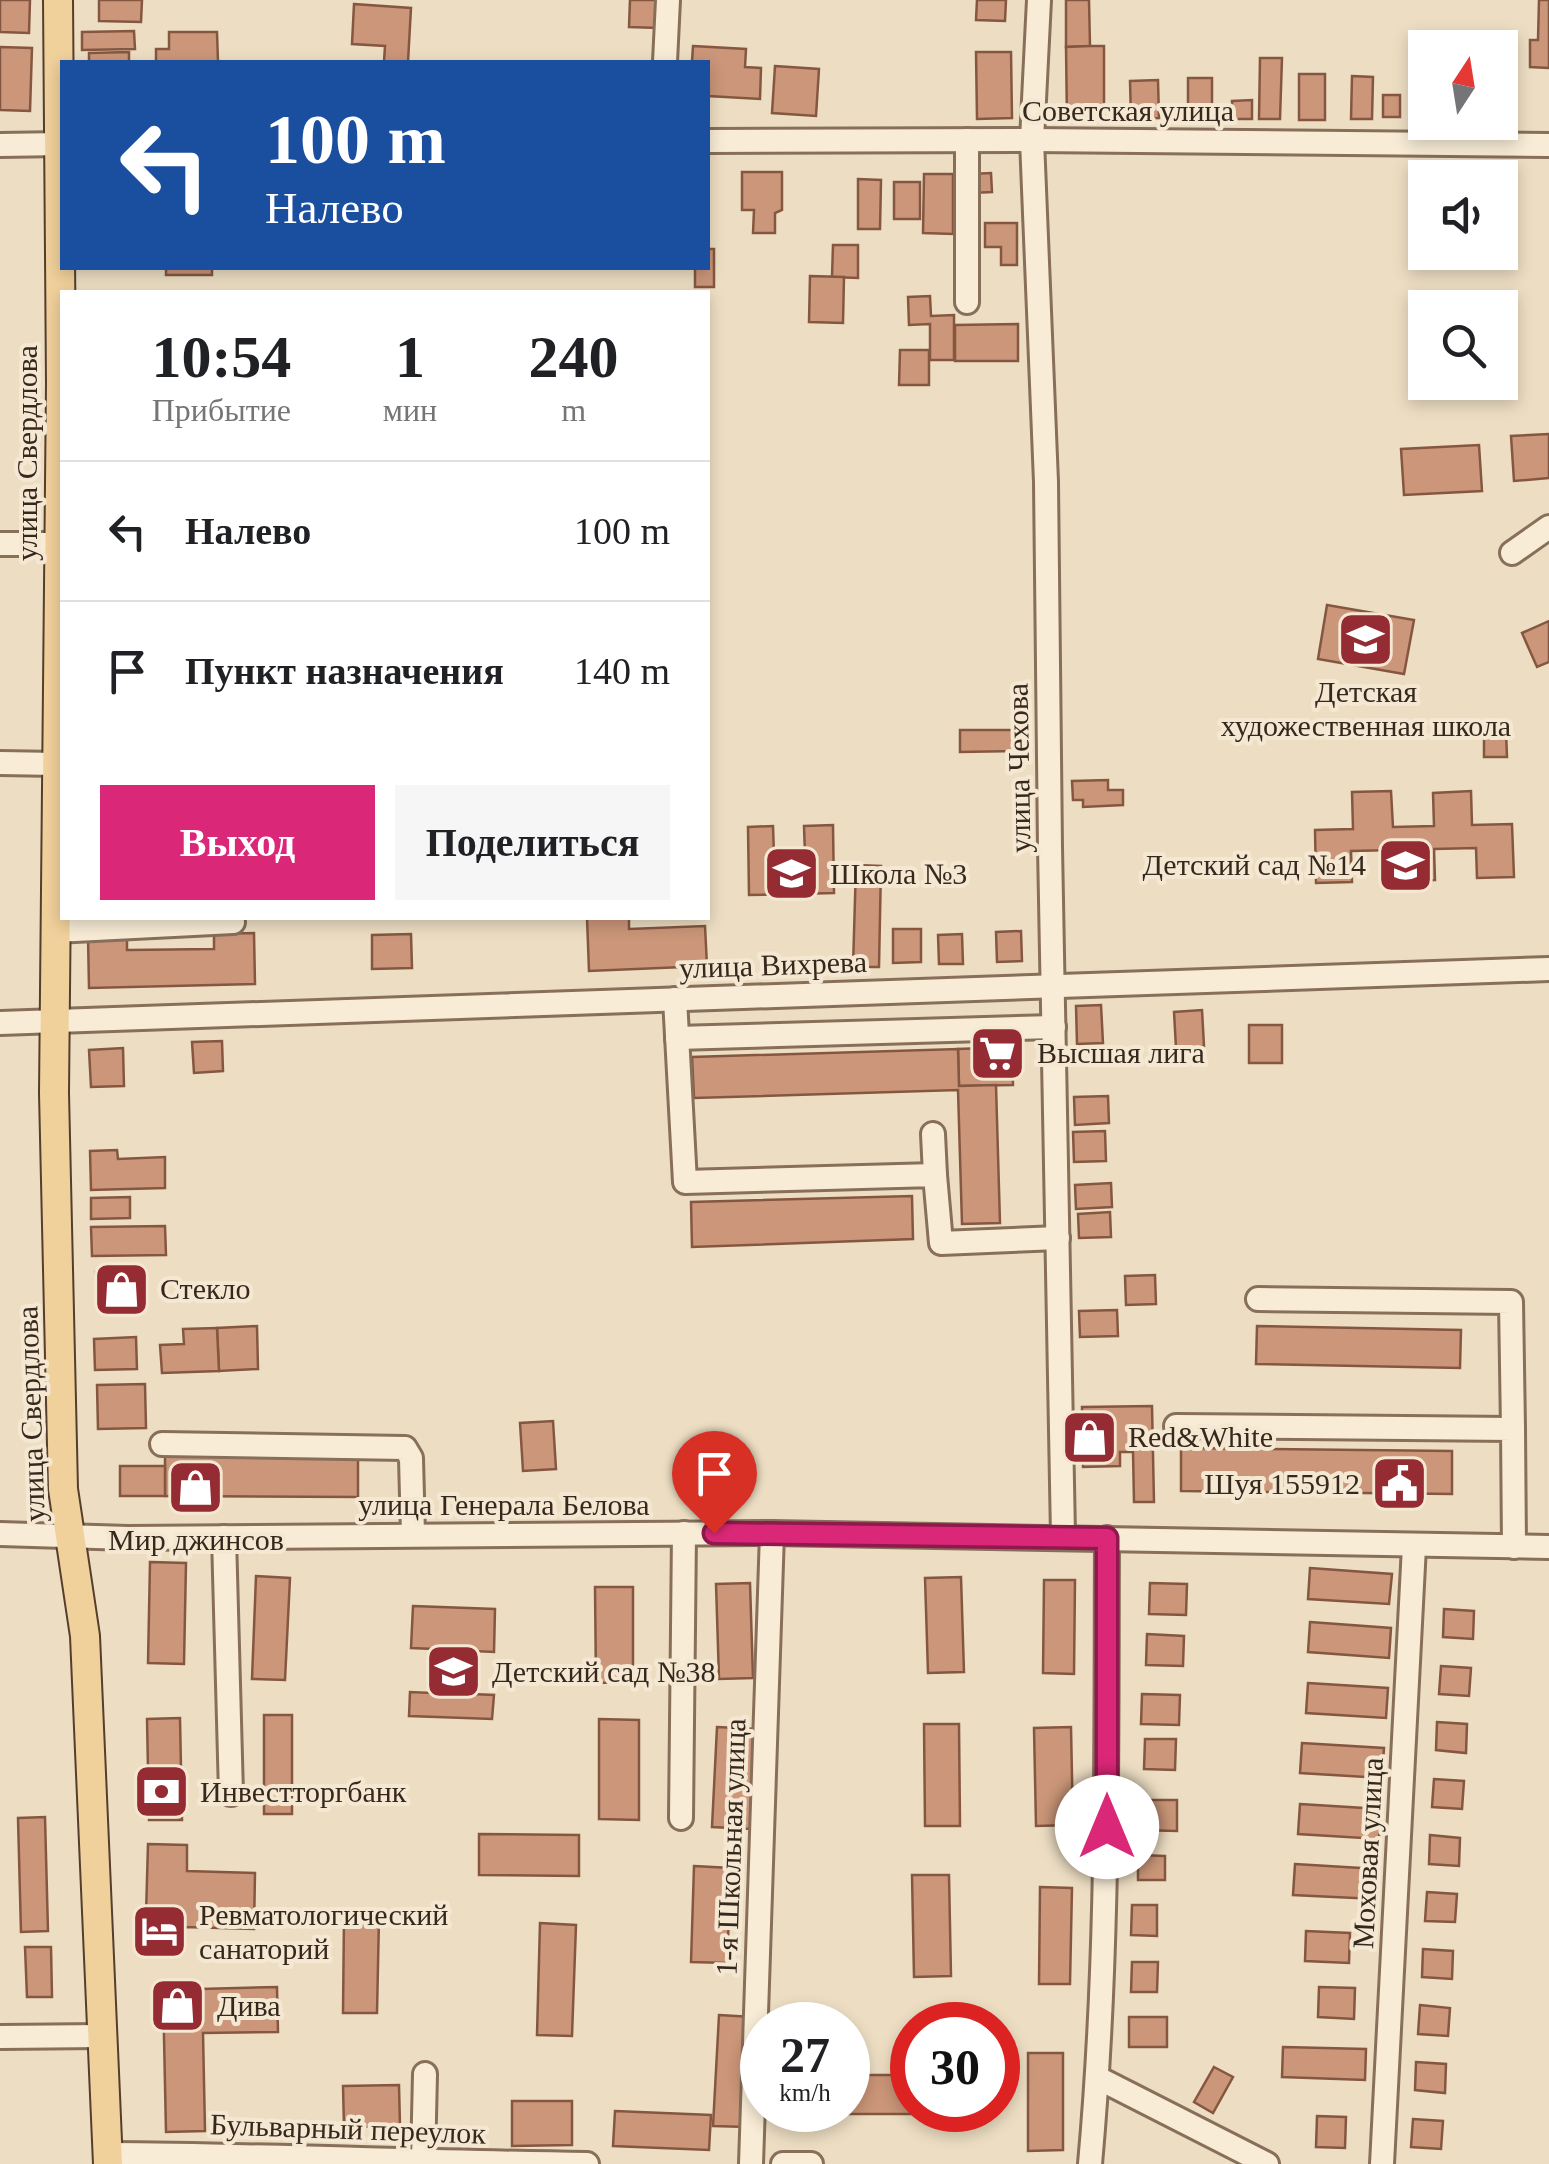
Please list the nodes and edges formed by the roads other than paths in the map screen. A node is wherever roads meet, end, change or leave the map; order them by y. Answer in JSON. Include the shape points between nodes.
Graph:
{"nodes":[{"id":1,"x":58,"y":0,"type":"edge"},
{"id":2,"x":668,"y":0,"type":"edge"},
{"id":3,"x":1039,"y":0,"type":"edge"},
{"id":4,"x":665,"y":60,"type":"edge"},
{"id":5,"x":60,"y":96,"type":"edge"},
{"id":6,"x":967,"y":140,"type":"junction"},
{"id":7,"x":1032,"y":140,"type":"junction"},
{"id":8,"x":710,"y":142,"type":"edge"},
{"id":9,"x":60,"y":144,"type":"edge"},
{"id":10,"x":0,"y":145,"type":"edge"},
{"id":11,"x":1549,"y":145,"type":"edge"},
{"id":12,"x":967,"y":302,"type":"dead end"},
{"id":13,"x":60,"y":344,"type":"edge"},
{"id":14,"x":1549,"y":526,"type":"edge"},
{"id":15,"x":0,"y":544,"type":"edge"},
{"id":16,"x":59,"y":544,"type":"junction"},
{"id":17,"x":1512,"y":553,"type":"dead end"},
{"id":18,"x":0,"y":763,"type":"edge"},
{"id":19,"x":57,"y":764,"type":"junction"},
{"id":20,"x":233,"y":922,"type":"dead end"},
{"id":21,"x":55,"y":931,"type":"junction"},
{"id":22,"x":1549,"y":969,"type":"edge"},
{"id":23,"x":1053,"y":984,"type":"junction"},
{"id":24,"x":675,"y":999,"type":"junction"},
{"id":25,"x":54,"y":1022,"type":"junction"},
{"id":26,"x":0,"y":1023,"type":"edge"},
{"id":27,"x":1054,"y":1027,"type":"junction"},
{"id":28,"x":678,"y":1038,"type":"junction"},
{"id":29,"x":933,"y":1134,"type":"dead end"},
{"id":30,"x":935,"y":1174,"type":"junction"},
{"id":31,"x":1058,"y":1238,"type":"junction"},
{"id":32,"x":1258,"y":1298,"type":"dead end"},
{"id":33,"x":1176,"y":1426,"type":"dead end"},
{"id":34,"x":1513,"y":1430,"type":"junction"},
{"id":35,"x":162,"y":1444,"type":"dead end"},
{"id":36,"x":684,"y":1533,"type":"junction"},
{"id":37,"x":772,"y":1533,"type":"junction"},
{"id":38,"x":0,"y":1534,"type":"edge"},
{"id":39,"x":69,"y":1536,"type":"junction"},
{"id":40,"x":412,"y":1536,"type":"junction"},
{"id":41,"x":1063,"y":1536,"type":"junction"},
{"id":42,"x":224,"y":1537,"type":"junction"},
{"id":43,"x":1107,"y":1538,"type":"junction"},
{"id":44,"x":1414,"y":1546,"type":"junction"},
{"id":45,"x":1514,"y":1546,"type":"junction"},
{"id":46,"x":1549,"y":1548,"type":"edge"},
{"id":47,"x":231,"y":1794,"type":"dead end"},
{"id":48,"x":681,"y":1818,"type":"dead end"},
{"id":49,"x":100,"y":2036,"type":"junction"},
{"id":50,"x":0,"y":2037,"type":"edge"},
{"id":51,"x":425,"y":2074,"type":"dead end"},
{"id":52,"x":1098,"y":2078,"type":"junction"},
{"id":53,"x":108,"y":2159,"type":"edge"},
{"id":54,"x":422,"y":2161,"type":"junction"},
{"id":55,"x":458,"y":2163,"type":"edge"},
{"id":56,"x":587,"y":2164,"type":"edge"},
{"id":57,"x":750,"y":2164,"type":"edge"},
{"id":58,"x":783,"y":2164,"type":"edge"},
{"id":59,"x":811,"y":2164,"type":"edge"},
{"id":60,"x":1090,"y":2164,"type":"edge"},
{"id":61,"x":1267,"y":2164,"type":"edge"},
{"id":62,"x":1382,"y":2164,"type":"edge"}],
"edges":[{"from":1,"to":5,"type":"main road","name":"улица Свердлова"},
{"from":2,"to":4,"type":"street"},
{"from":3,"to":7,"type":"street","name":"улица Чехова"},
{"from":6,"to":7,"type":"street","name":"Советская улица"},
{"from":6,"to":8,"type":"street","name":"Советская улица"},
{"from":6,"to":12,"type":"street"},
{"from":7,"to":11,"type":"street","name":"Советская улица"},
{"from":7,"to":23,"type":"street","name":"улица Чехова","via":[[1046,482]]},
{"from":9,"to":10,"type":"street"},
{"from":13,"to":16,"type":"main road","name":"улица Свердлова"},
{"from":14,"to":17,"type":"street"},
{"from":15,"to":16,"type":"street"},
{"from":16,"to":19,"type":"main road","name":"улица Свердлова"},
{"from":18,"to":19,"type":"street"},
{"from":19,"to":21,"type":"main road","name":"улица Свердлова"},
{"from":20,"to":21,"type":"street"},
{"from":21,"to":25,"type":"main road","name":"улица Свердлова"},
{"from":22,"to":23,"type":"street","name":"улица Вихрева"},
{"from":23,"to":24,"type":"street","name":"улица Вихрева"},
{"from":23,"to":27,"type":"street","name":"улица Чехова"},
{"from":24,"to":25,"type":"street","name":"улица Вихрева"},
{"from":24,"to":28,"type":"street"},
{"from":25,"to":26,"type":"street","name":"улица Вихрева"},
{"from":25,"to":39,"type":"main road","name":"улица Свердлова"},
{"from":27,"to":28,"type":"street"},
{"from":27,"to":31,"type":"street","name":"улица Чехова"},
{"from":28,"to":30,"type":"street","via":[[686,1182]]},
{"from":29,"to":30,"type":"street"},
{"from":30,"to":31,"type":"street","via":[[941,1243]]},
{"from":31,"to":41,"type":"street","name":"улица Чехова"},
{"from":32,"to":34,"type":"street","via":[[1511,1302]]},
{"from":33,"to":34,"type":"street"},
{"from":34,"to":45,"type":"street"},
{"from":35,"to":40,"type":"street","via":[[405,1448],[412,1458]]},
{"from":36,"to":37,"type":"street","name":"улица Генерала Белова"},
{"from":36,"to":40,"type":"street","name":"улица Генерала Белова"},
{"from":36,"to":48,"type":"street"},
{"from":37,"to":41,"type":"street","name":"улица Генерала Белова"},
{"from":37,"to":57,"type":"street","name":"1-я Школьная улица"},
{"from":38,"to":39,"type":"street","name":"улица Генерала Белова"},
{"from":39,"to":42,"type":"street","name":"улица Генерала Белова"},
{"from":39,"to":49,"type":"main road","name":"улица Свердлова","via":[[85,1636]]},
{"from":40,"to":42,"type":"street","name":"улица Генерала Белова"},
{"from":41,"to":43,"type":"street","name":"улица Генерала Белова"},
{"from":42,"to":47,"type":"street"},
{"from":43,"to":44,"type":"street","name":"улица Генерала Белова"},
{"from":43,"to":52,"type":"street","via":[[1107,1863]]},
{"from":44,"to":45,"type":"street","name":"улица Генерала Белова"},
{"from":44,"to":62,"type":"street","name":"Моховая улица"},
{"from":45,"to":46,"type":"street","name":"улица Генерала Белова"},
{"from":49,"to":50,"type":"street"},
{"from":49,"to":53,"type":"main road","name":"улица Свердлова"},
{"from":51,"to":54,"type":"street"},
{"from":52,"to":60,"type":"street"},
{"from":52,"to":61,"type":"street"},
{"from":53,"to":54,"type":"street","name":"Бульварный переулок","via":[[258,2154]]},
{"from":54,"to":55,"type":"street","name":"Бульварный переулок"},
{"from":55,"to":56,"type":"street","name":"Бульварный переулок"},
{"from":58,"to":59,"type":"street"}]}
